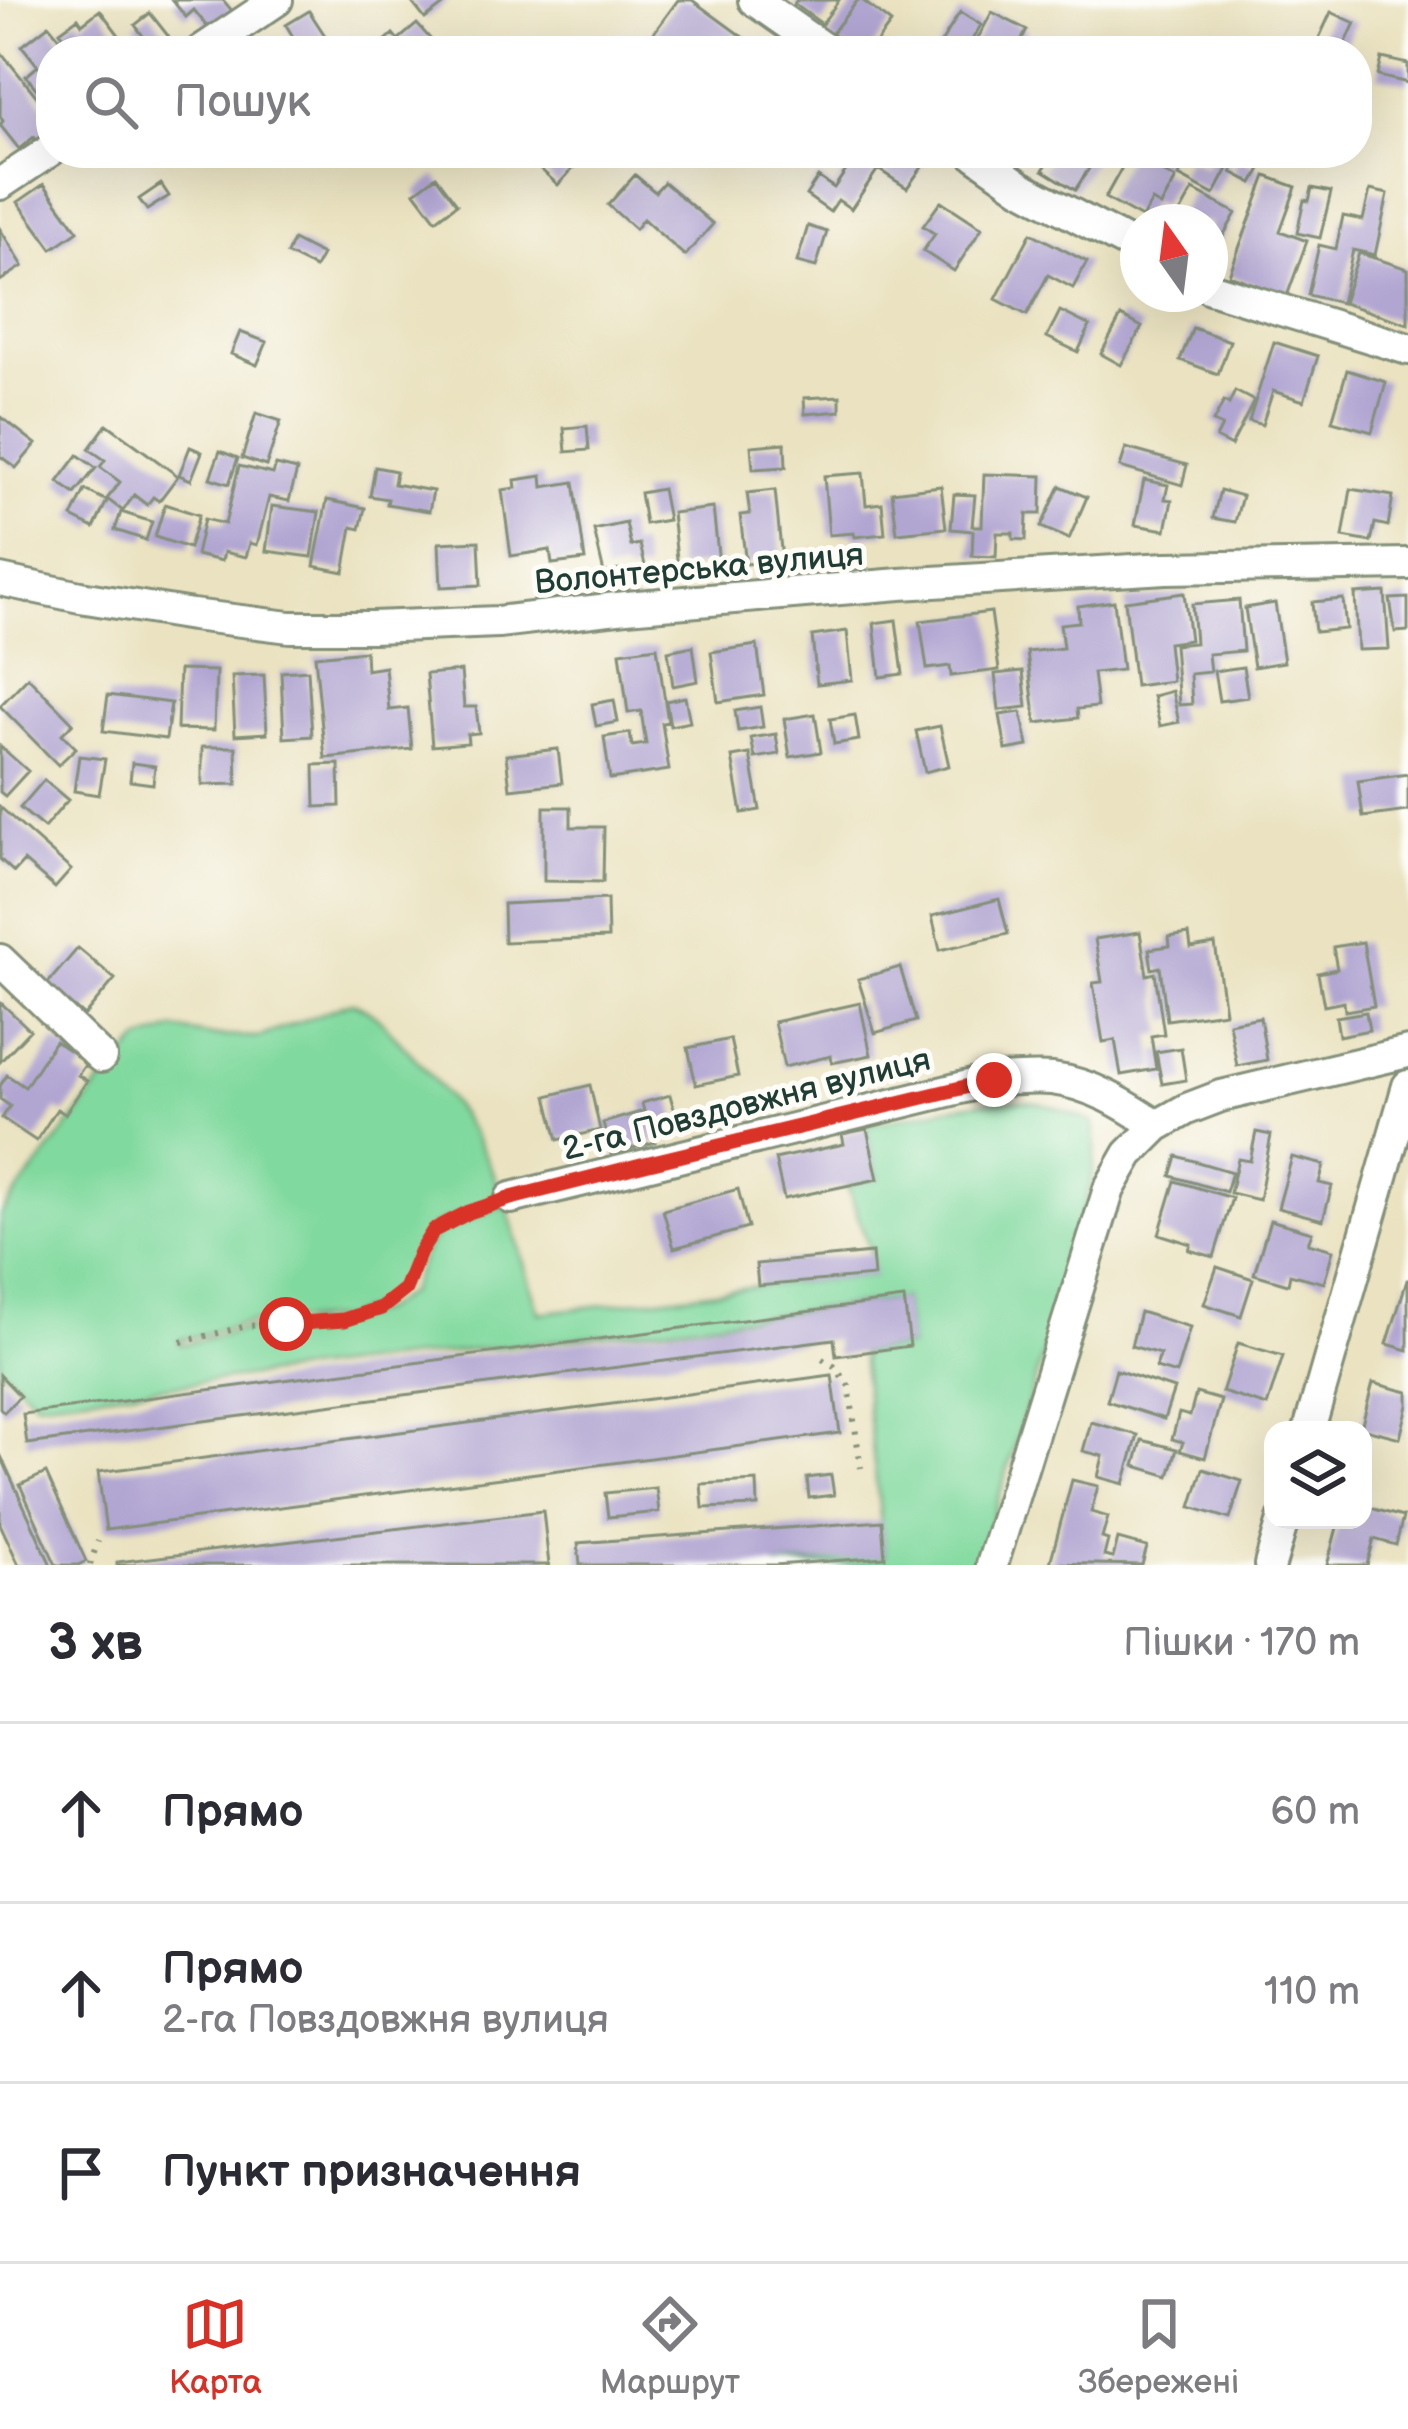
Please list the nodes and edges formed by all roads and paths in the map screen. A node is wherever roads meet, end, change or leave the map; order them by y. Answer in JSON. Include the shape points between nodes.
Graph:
{"nodes":[{"id":1,"x":277,"y":0,"type":"edge"},
{"id":2,"x":754,"y":0,"type":"edge"},
{"id":3,"x":223,"y":36,"type":"edge"},
{"id":4,"x":806,"y":36,"type":"edge"},
{"id":5,"x":36,"y":160,"type":"edge"},
{"id":6,"x":994,"y":168,"type":"edge"},
{"id":7,"x":0,"y":184,"type":"edge"},
{"id":8,"x":1120,"y":239,"type":"edge"},
{"id":9,"x":1228,"y":294,"type":"edge"},
{"id":10,"x":1408,"y":349,"type":"edge"},
{"id":11,"x":1408,"y":564,"type":"edge"},
{"id":12,"x":0,"y":580,"type":"edge"},
{"id":13,"x":0,"y":960,"type":"edge"},
{"id":14,"x":1408,"y":1052,"type":"edge"},
{"id":15,"x":101,"y":1057,"type":"dead end"},
{"id":16,"x":1408,"y":1086,"type":"edge"},
{"id":17,"x":1157,"y":1126,"type":"junction"},
{"id":18,"x":511,"y":1198,"type":"joint"},
{"id":19,"x":181,"y":1342,"type":"dead end"},
{"id":20,"x":822,"y":1359,"type":"dead end"},
{"id":21,"x":1312,"y":1421,"type":"edge"},
{"id":22,"x":862,"y":1468,"type":"dead end"},
{"id":23,"x":1280,"y":1529,"type":"edge"},
{"id":24,"x":98,"y":1541,"type":"dead end"},
{"id":25,"x":90,"y":1565,"type":"edge"},
{"id":26,"x":992,"y":1565,"type":"edge"},
{"id":27,"x":1270,"y":1565,"type":"edge"}],
"edges":[{"from":1,"to":3,"type":"street"},
{"from":2,"to":4,"type":"street"},
{"from":5,"to":7,"type":"street"},
{"from":6,"to":8,"type":"street"},
{"from":9,"to":10,"type":"street"},
{"from":11,"to":12,"type":"street","name":"Волонтерська вулиця","via":[[1166,568],[351,627],[192,615]]},
{"from":13,"to":15,"type":"street"},
{"from":14,"to":17,"type":"street","via":[[1221,1096]]},
{"from":16,"to":21,"type":"street"},
{"from":17,"to":18,"type":"street","name":"2-га Повздовжня вулиця","via":[[1086,1086],[994,1080]]},
{"from":17,"to":26,"type":"street","via":[[1109,1190]]},
{"from":18,"to":19,"type":"path","via":[[434,1230],[405,1289],[381,1308]]},
{"from":20,"to":22,"type":"path","via":[[849,1386]]},
{"from":23,"to":27,"type":"street"},
{"from":24,"to":25,"type":"path"}]}
